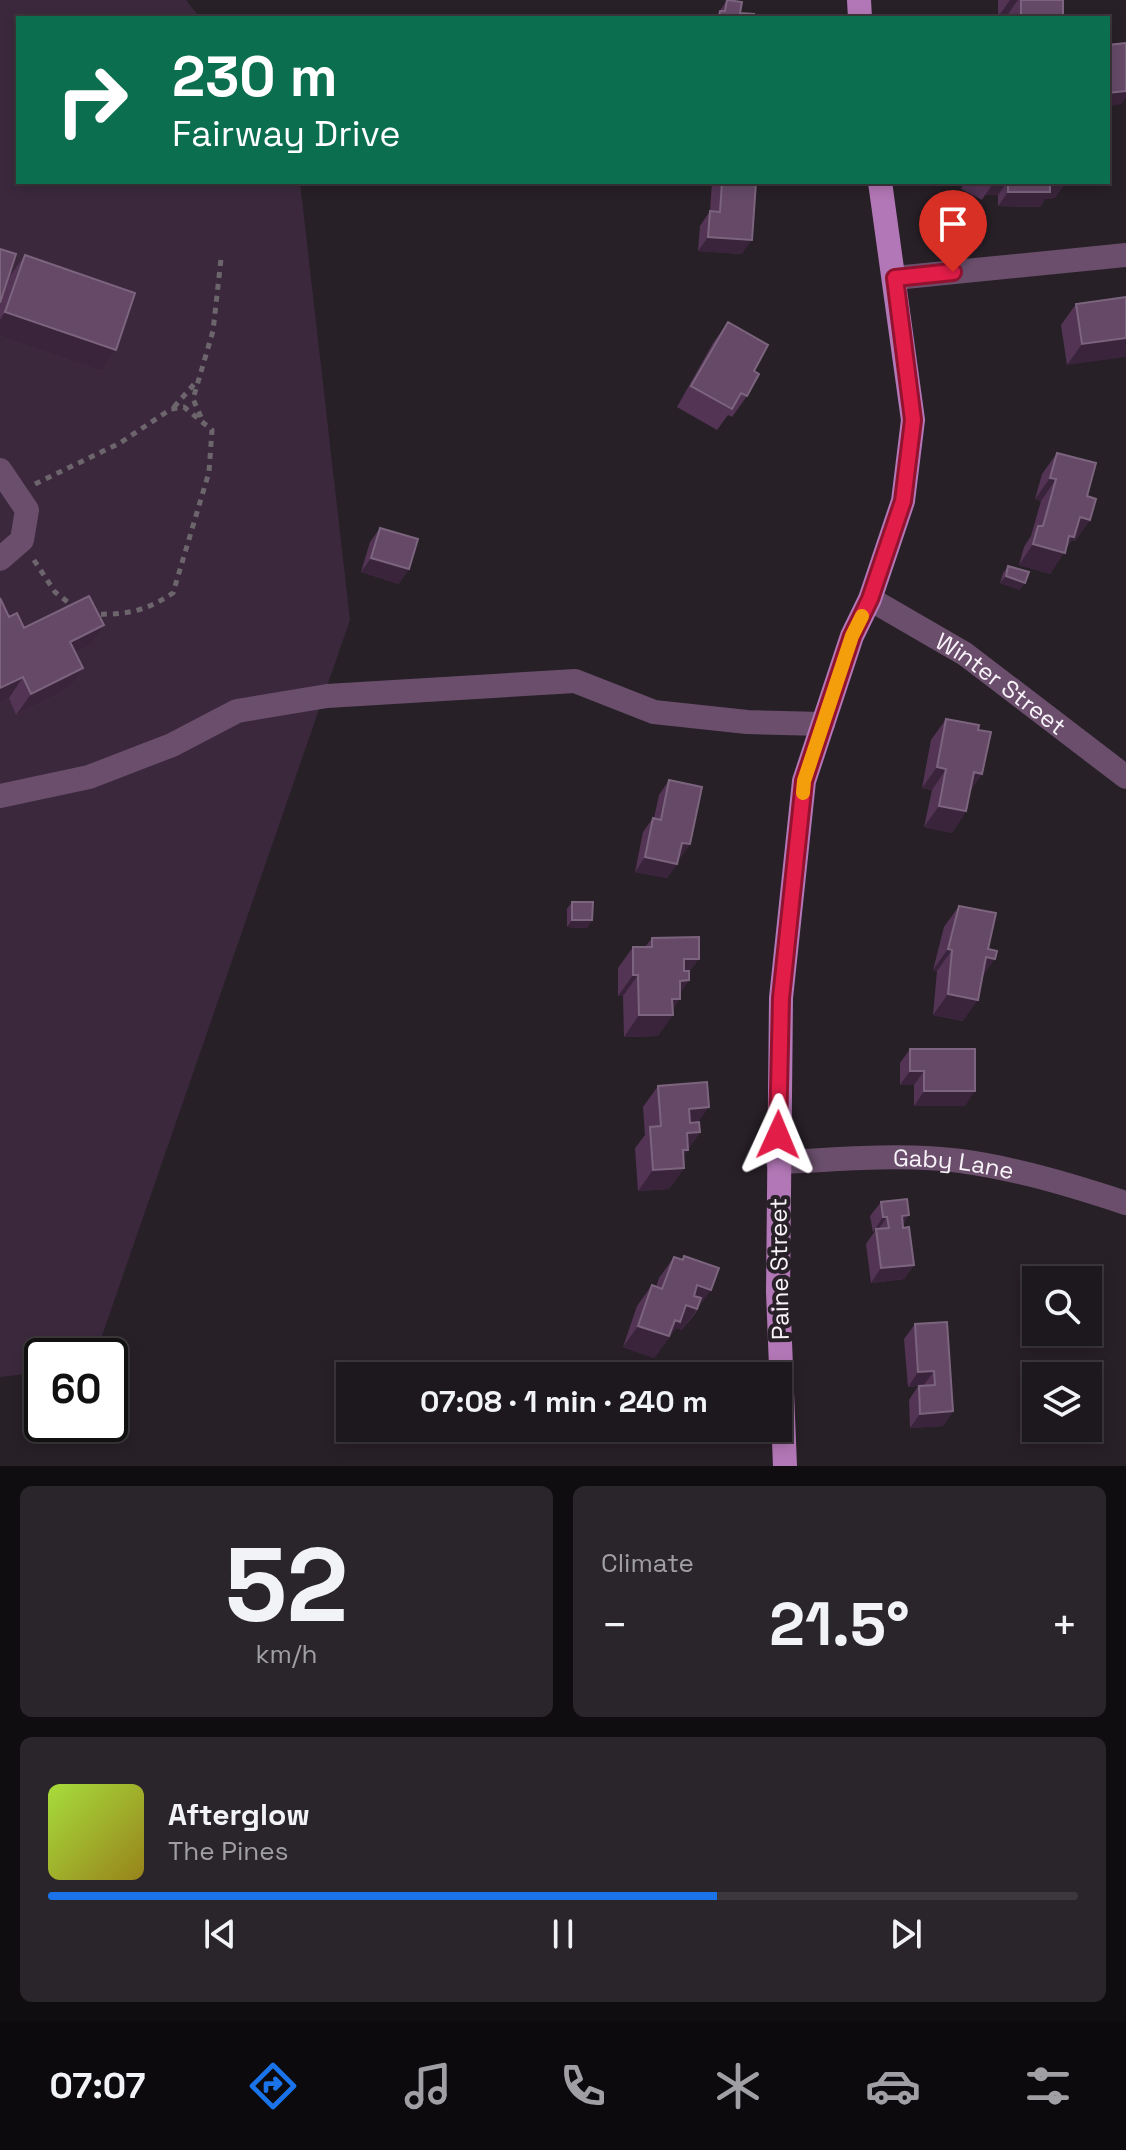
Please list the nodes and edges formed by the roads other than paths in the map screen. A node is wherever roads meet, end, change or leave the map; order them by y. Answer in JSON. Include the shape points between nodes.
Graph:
{"nodes":[{"id":1,"x":880,"y":184,"type":"edge"},
{"id":2,"x":1126,"y":255,"type":"edge"},
{"id":3,"x":895,"y":278,"type":"junction"},
{"id":4,"x":0,"y":470,"type":"edge"},
{"id":5,"x":0,"y":559,"type":"edge"},
{"id":6,"x":870,"y":599,"type":"junction"},
{"id":7,"x":823,"y":724,"type":"junction"},
{"id":8,"x":1126,"y":777,"type":"edge"},
{"id":9,"x":0,"y":796,"type":"edge"},
{"id":10,"x":778,"y":1162,"type":"junction"},
{"id":11,"x":1126,"y":1203,"type":"edge"},
{"id":12,"x":785,"y":1466,"type":"edge"}],
"edges":[{"from":1,"to":3,"type":"main road","name":"Paine Street"},
{"from":2,"to":3,"type":"street"},
{"from":3,"to":6,"type":"main road","name":"Paine Street","via":[[913,420],[903,501]]},
{"from":4,"to":5,"type":"street","via":[[27,510],[22,540]]},
{"from":6,"to":7,"type":"main road","name":"Paine Street"},
{"from":6,"to":8,"type":"street","name":"Winter Street","via":[[965,654]]},
{"from":7,"to":9,"type":"street","via":[[654,712],[575,681],[327,696],[237,711],[172,745],[89,777]]},
{"from":7,"to":10,"type":"main road","name":"Paine Street","via":[[804,781],[782,982]]},
{"from":10,"to":11,"type":"street","name":"Gaby Lane","via":[[891,1157],[959,1161],[1040,1175]]},
{"from":10,"to":12,"type":"main road","name":"Paine Street"}]}
